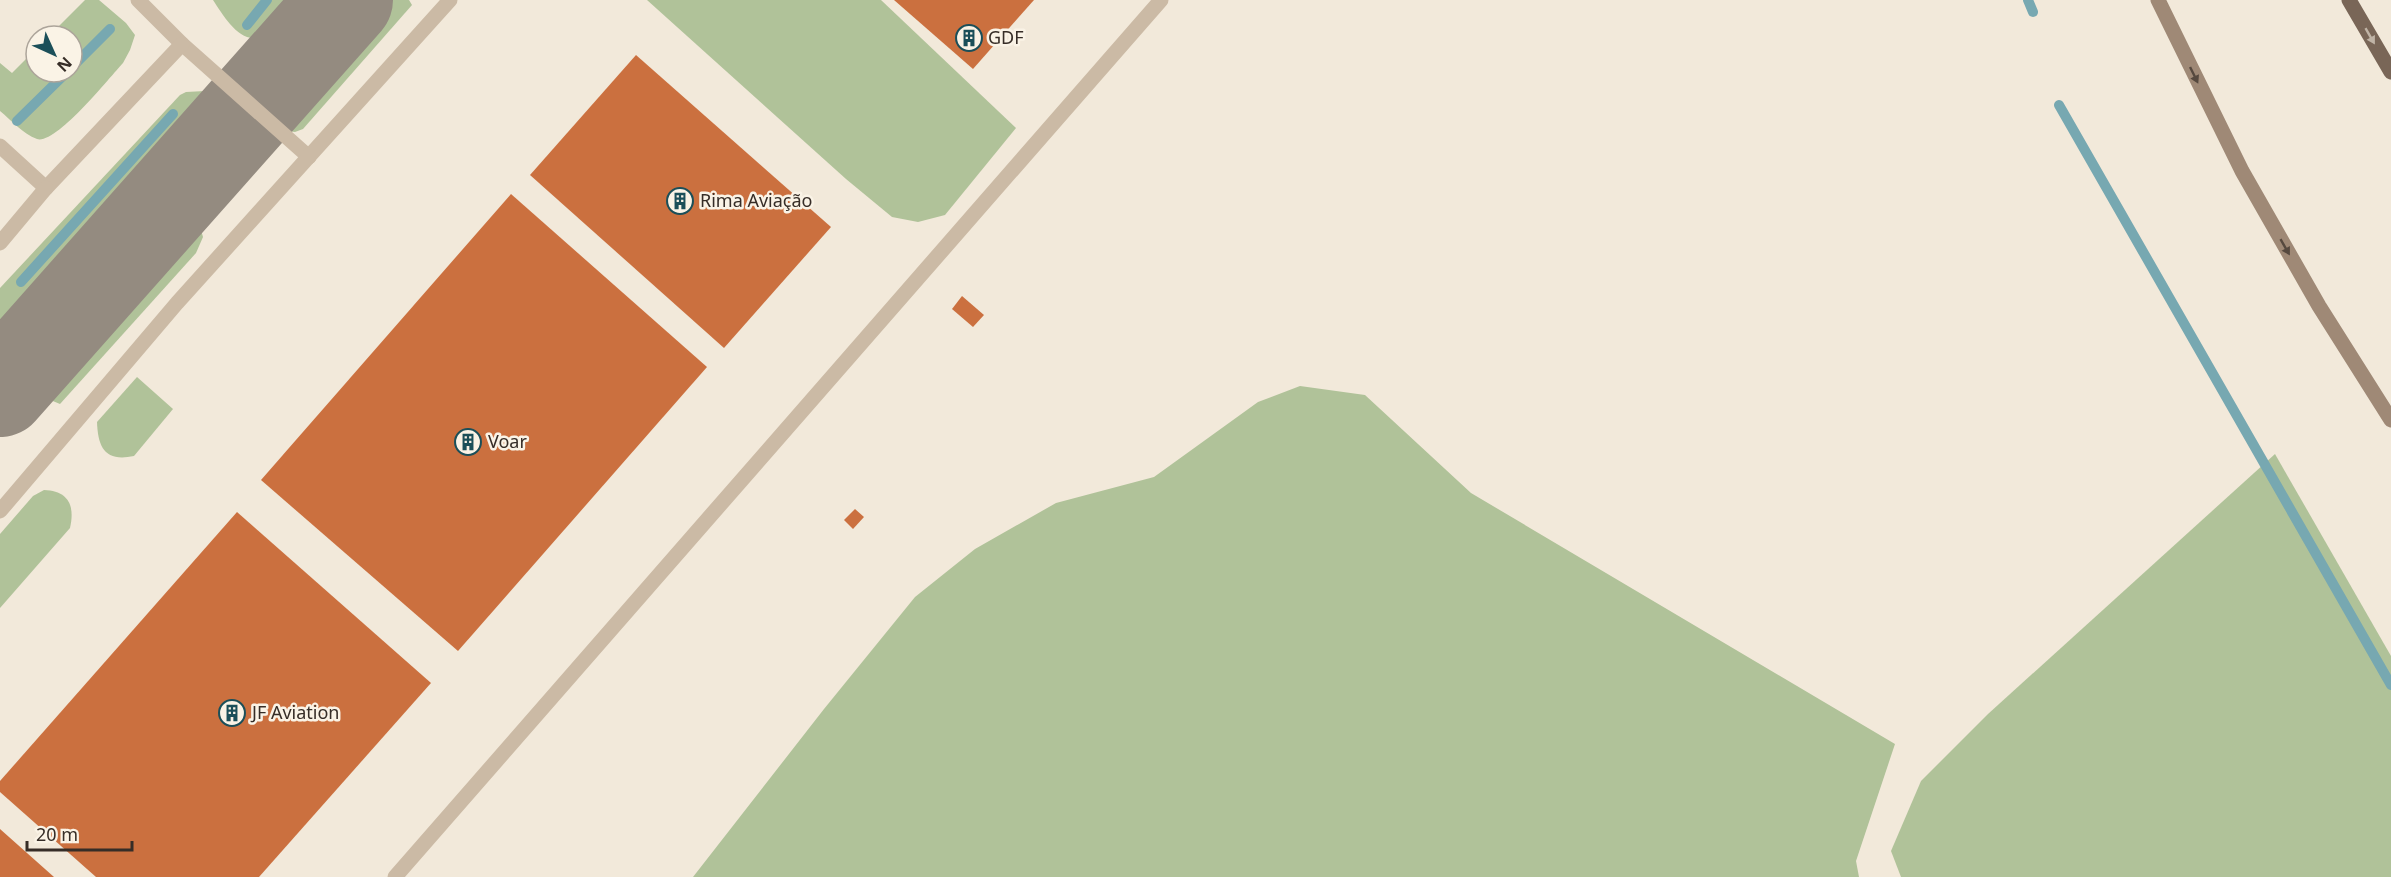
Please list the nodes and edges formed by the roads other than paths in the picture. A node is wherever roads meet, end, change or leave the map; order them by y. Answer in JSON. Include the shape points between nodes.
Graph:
{"nodes":[{"id":1,"x":138,"y":0,"type":"edge"},
{"id":2,"x":450,"y":0,"type":"edge"},
{"id":3,"x":1161,"y":0,"type":"edge"},
{"id":4,"x":2158,"y":0,"type":"edge"},
{"id":5,"x":2349,"y":0,"type":"edge"},
{"id":6,"x":182,"y":44,"type":"junction"},
{"id":7,"x":2391,"y":72,"type":"edge"},
{"id":8,"x":0,"y":146,"type":"edge"},
{"id":9,"x":309,"y":157,"type":"junction"},
{"id":10,"x":46,"y":188,"type":"junction"},
{"id":11,"x":0,"y":243,"type":"edge"},
{"id":12,"x":2391,"y":420,"type":"edge"},
{"id":13,"x":0,"y":511,"type":"edge"},
{"id":14,"x":395,"y":877,"type":"edge"}],
"edges":[{"from":1,"to":6,"type":"lane"},
{"from":2,"to":9,"type":"lane"},
{"from":3,"to":14,"type":"lane"},
{"from":4,"to":12,"type":"street","one_way":true,"via":[[2242,171],[2319,306]]},
{"from":5,"to":7,"type":"main road","one_way":true},
{"from":6,"to":9,"type":"lane"},
{"from":6,"to":10,"type":"lane"},
{"from":8,"to":10,"type":"lane"},
{"from":9,"to":13,"type":"lane","via":[[177,303]]},
{"from":10,"to":11,"type":"lane"}]}
